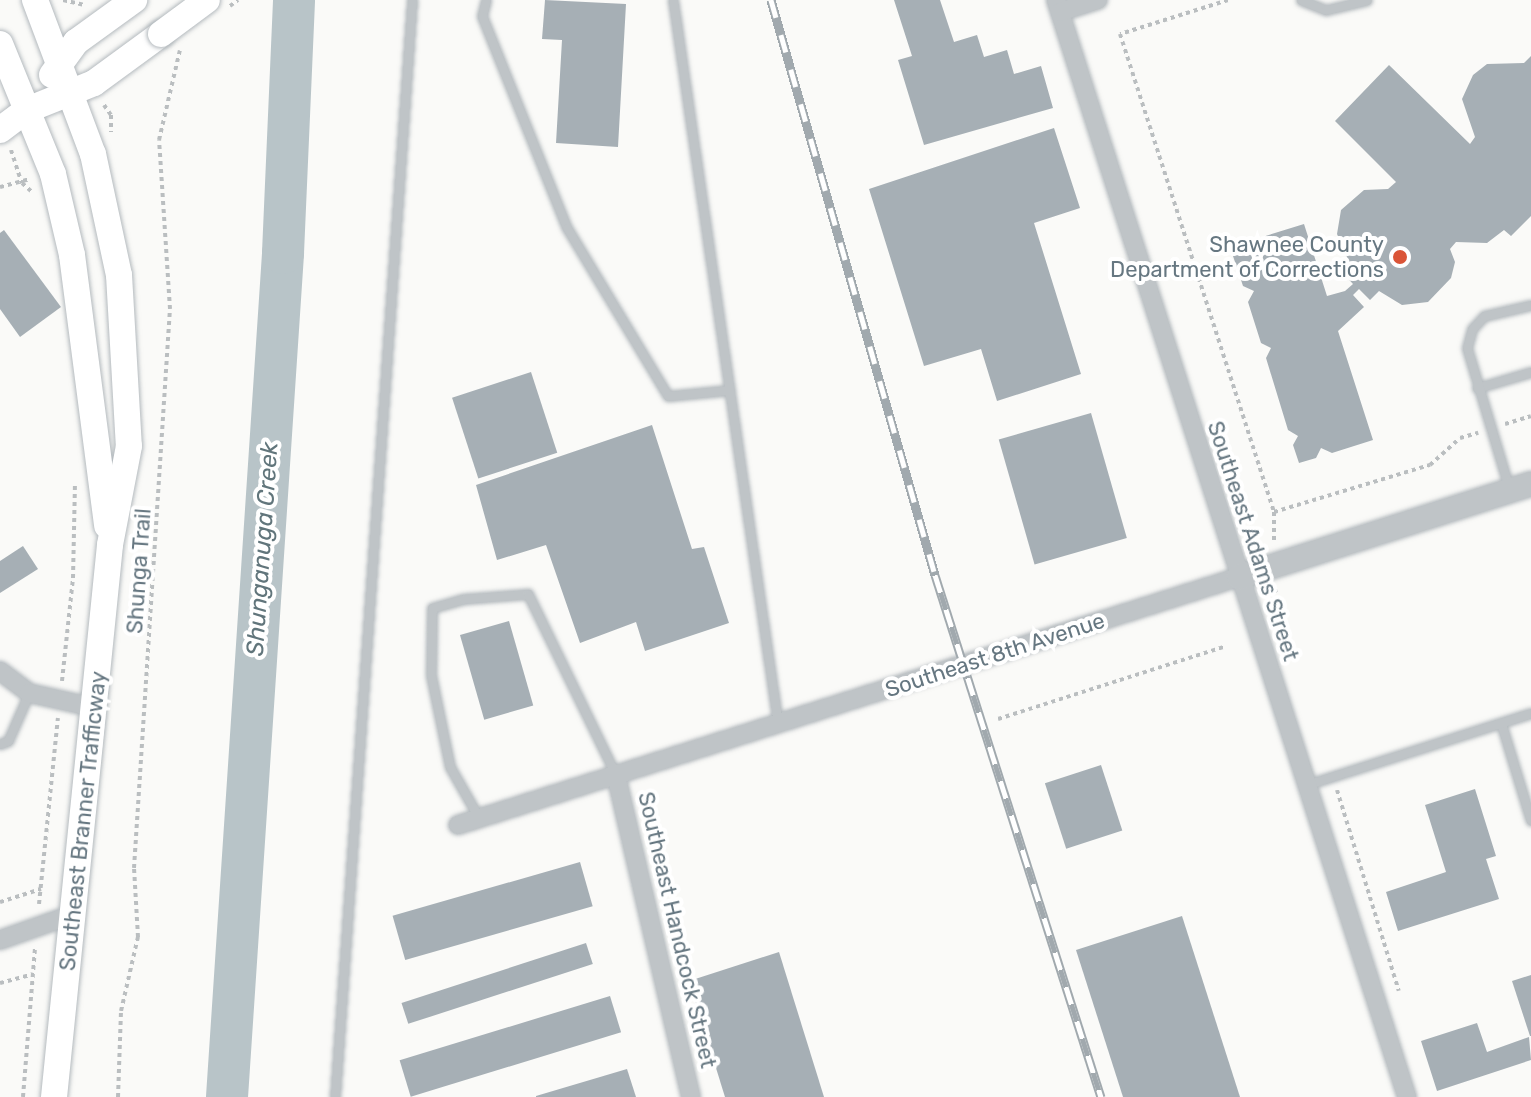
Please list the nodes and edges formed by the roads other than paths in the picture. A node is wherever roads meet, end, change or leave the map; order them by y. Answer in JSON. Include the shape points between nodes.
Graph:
{"nodes":[{"id":1,"x":35,"y":0,"type":"edge"},
{"id":2,"x":134,"y":0,"type":"edge"},
{"id":3,"x":207,"y":0,"type":"edge"},
{"id":4,"x":412,"y":0,"type":"edge"},
{"id":5,"x":486,"y":0,"type":"edge"},
{"id":6,"x":673,"y":0,"type":"edge"},
{"id":7,"x":1098,"y":0,"type":"edge"},
{"id":8,"x":1301,"y":0,"type":"edge"},
{"id":9,"x":1367,"y":0,"type":"edge"},
{"id":10,"x":1058,"y":6,"type":"edge"},
{"id":11,"x":0,"y":44,"type":"edge"},
{"id":12,"x":59,"y":66,"type":"junction"},
{"id":13,"x":70,"y":94,"type":"junction"},
{"id":14,"x":27,"y":110,"type":"junction"},
{"id":15,"x":2,"y":129,"type":"edge"},
{"id":16,"x":1531,"y":305,"type":"edge"},
{"id":17,"x":1531,"y":372,"type":"edge"},
{"id":18,"x":1477,"y":388,"type":"junction"},
{"id":19,"x":730,"y":390,"type":"junction"},
{"id":20,"x":1520,"y":488,"type":"edge"},
{"id":21,"x":110,"y":545,"type":"junction"},
{"id":22,"x":1239,"y":577,"type":"junction"},
{"id":23,"x":0,"y":671,"type":"edge"},
{"id":24,"x":29,"y":693,"type":"junction"},
{"id":25,"x":96,"y":708,"type":"junction"},
{"id":26,"x":1531,"y":713,"type":"edge"},
{"id":27,"x":1501,"y":723,"type":"junction"},
{"id":28,"x":778,"y":724,"type":"junction"},
{"id":29,"x":0,"y":744,"type":"edge"},
{"id":30,"x":616,"y":775,"type":"junction"},
{"id":31,"x":1309,"y":784,"type":"junction"},
{"id":32,"x":479,"y":818,"type":"junction"},
{"id":33,"x":1531,"y":821,"type":"edge"},
{"id":34,"x":458,"y":825,"type":"dead end"},
{"id":35,"x":74,"y":914,"type":"junction"},
{"id":36,"x":0,"y":940,"type":"edge"},
{"id":37,"x":54,"y":1097,"type":"edge"},
{"id":38,"x":335,"y":1097,"type":"edge"},
{"id":39,"x":691,"y":1097,"type":"edge"},
{"id":40,"x":1407,"y":1097,"type":"edge"}],
"edges":[{"from":1,"to":12,"type":"main road","name":"Southeast Branner Trafficway"},
{"from":2,"to":12,"type":"main road","via":[[76,42]]},
{"from":3,"to":13,"type":"main road","bridge":true,"via":[[171,41]]},
{"from":4,"to":38,"type":"lane"},
{"from":5,"to":19,"type":"lane","via":[[482,16],[567,228],[668,396]]},
{"from":6,"to":19,"type":"lane"},
{"from":7,"to":10,"type":"street"},
{"from":8,"to":9,"type":"lane","via":[[1326,10]]},
{"from":10,"to":22,"type":"street","name":"Southeast Adams Street"},
{"from":11,"to":14,"type":"main road","name":"Southeast Branner Trafficway"},
{"from":12,"to":13,"type":"main road","name":"Southeast Branner Trafficway"},
{"from":12,"to":14,"type":"main road"},
{"from":13,"to":14,"type":"main road"},
{"from":13,"to":21,"type":"main road","name":"Southeast Branner Trafficway","via":[[93,154],[125,319],[129,446]]},
{"from":14,"to":15,"type":"main road"},
{"from":14,"to":21,"type":"main road","name":"Southeast Branner Trafficway","via":[[53,174],[79,292]]},
{"from":16,"to":18,"type":"lane","via":[[1484,316],[1472,329],[1467,348]]},
{"from":17,"to":18,"type":"lane"},
{"from":18,"to":20,"type":"lane","via":[[1490,429]]},
{"from":19,"to":28,"type":"lane"},
{"from":20,"to":22,"type":"street","name":"Southeast 8th Avenue"},
{"from":21,"to":25,"type":"main road","name":"Southeast Branner Trafficway"},
{"from":22,"to":28,"type":"street","name":"Southeast 8th Avenue"},
{"from":22,"to":31,"type":"street","name":"Southeast Adams Street"},
{"from":23,"to":24,"type":"street"},
{"from":24,"to":25,"type":"street"},
{"from":24,"to":29,"type":"lane","via":[[8,741]]},
{"from":25,"to":35,"type":"main road","name":"Southeast Branner Trafficway"},
{"from":26,"to":27,"type":"lane"},
{"from":27,"to":31,"type":"lane"},
{"from":27,"to":33,"type":"lane"},
{"from":28,"to":30,"type":"street","name":"Southeast 8th Avenue"},
{"from":30,"to":32,"type":"street","name":"Southeast 8th Avenue"},
{"from":30,"to":32,"type":"lane","via":[[528,594],[464,599],[432,608],[431,675],[450,767]]},
{"from":30,"to":39,"type":"street","name":"Southeast Handcock Street"},
{"from":31,"to":40,"type":"street","name":"Southeast Adams Street"},
{"from":32,"to":34,"type":"street","name":"Southeast 8th Avenue"},
{"from":35,"to":36,"type":"street"},
{"from":35,"to":37,"type":"main road","name":"Southeast Branner Trafficway"}]}
